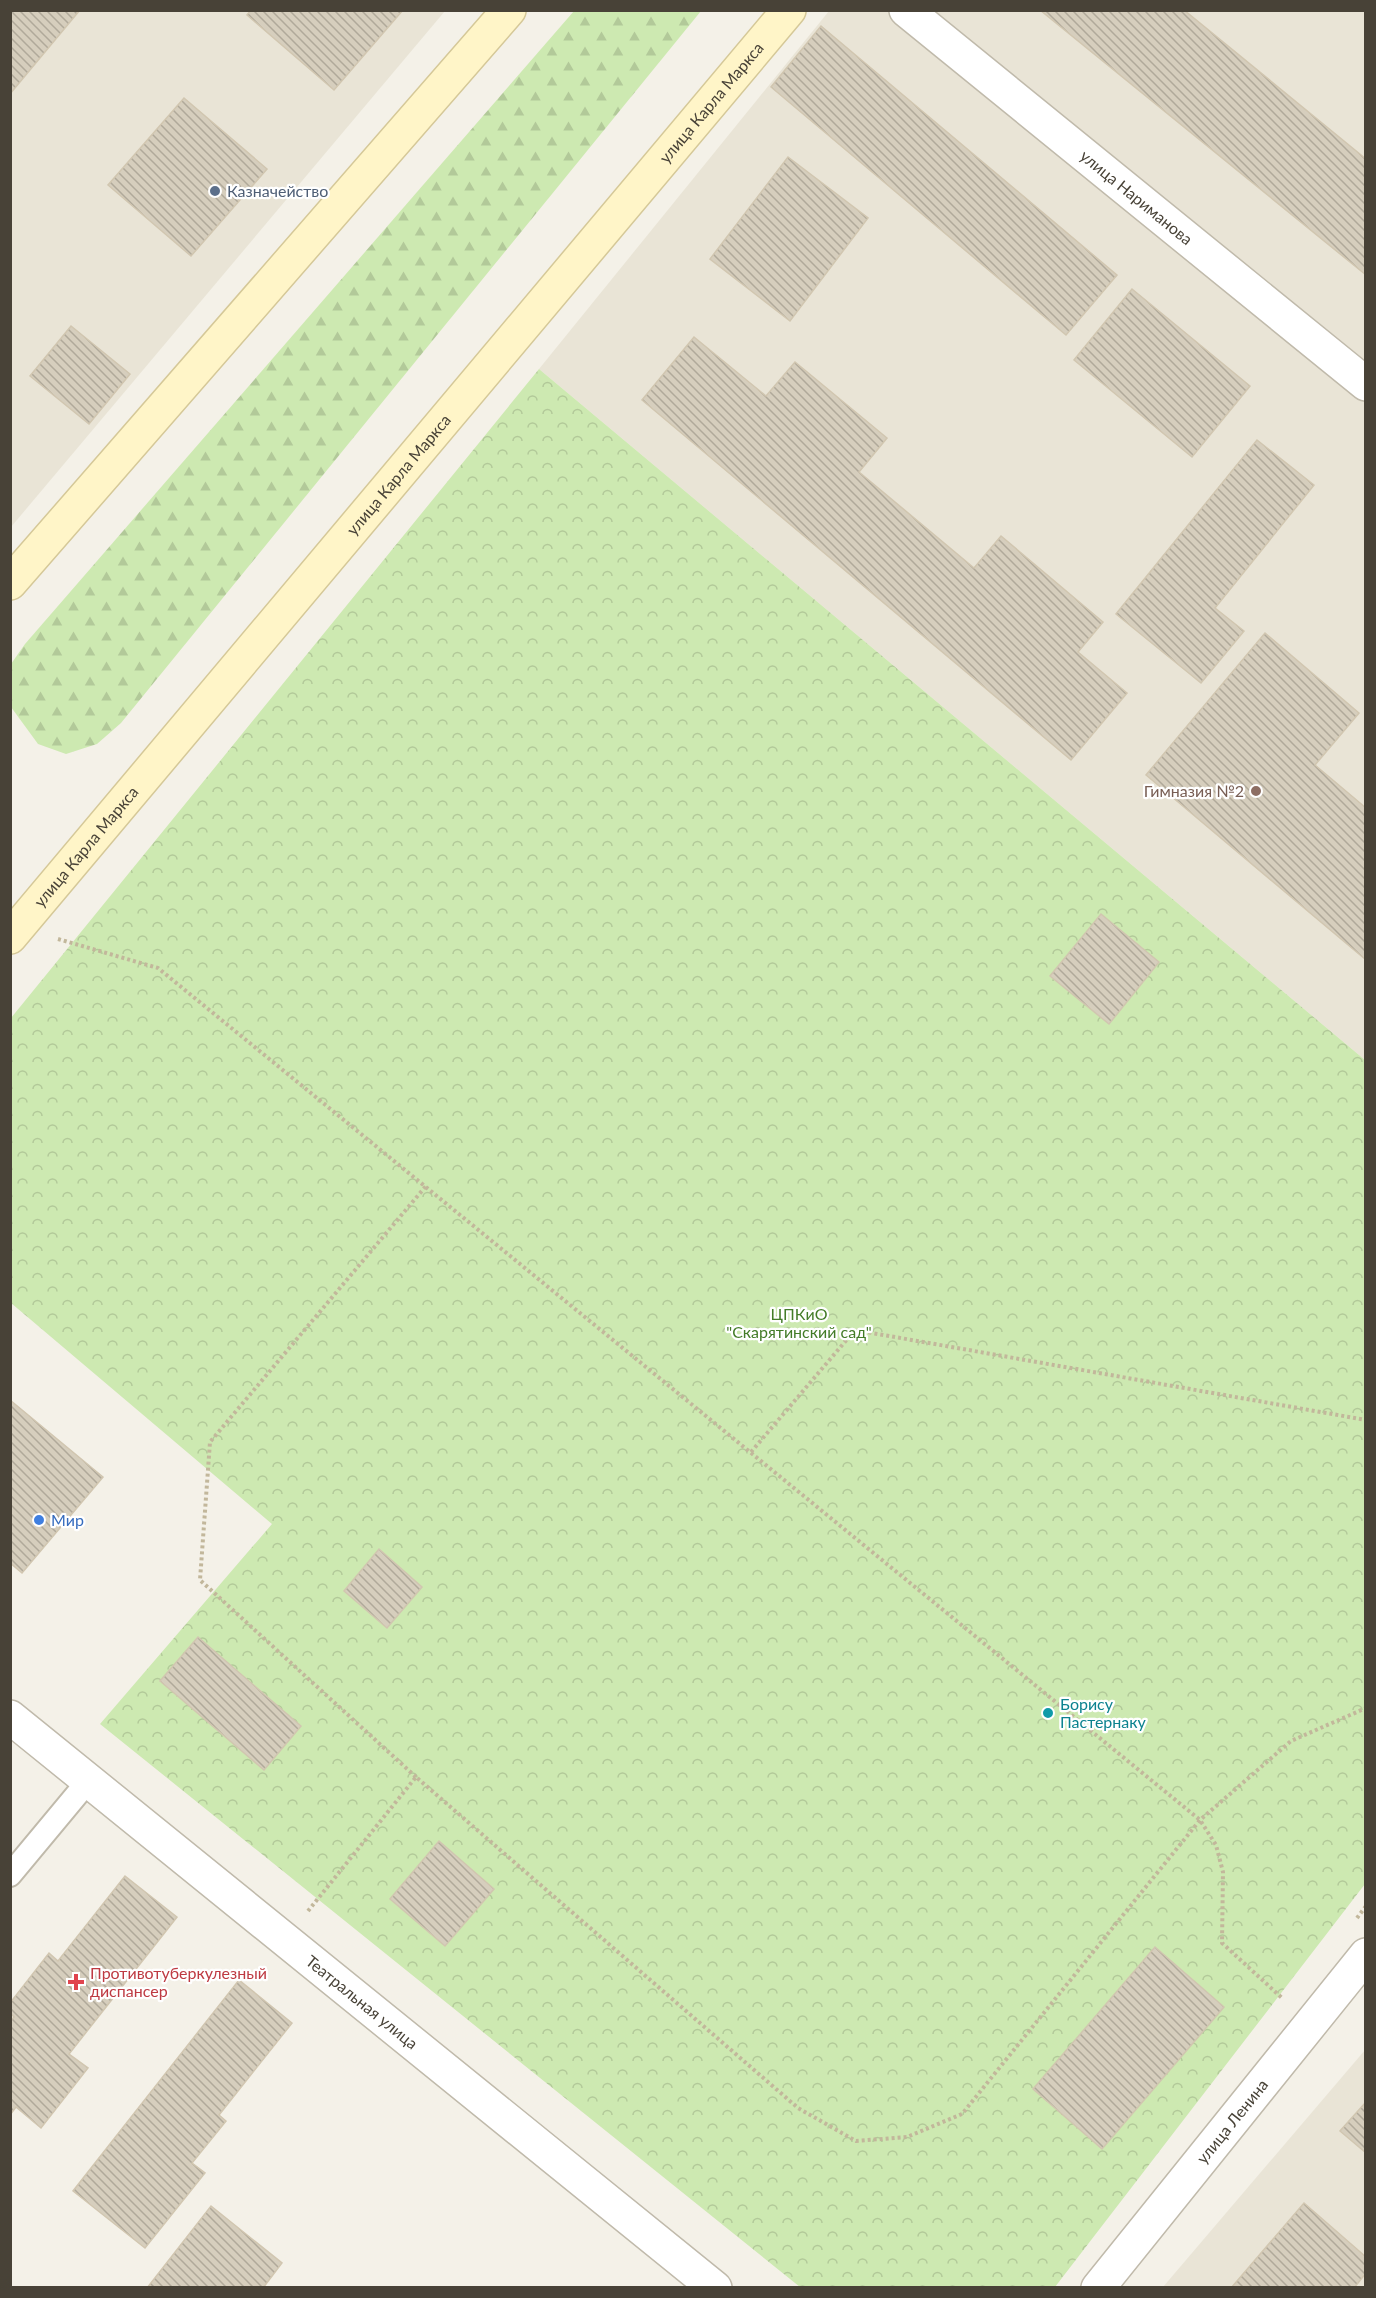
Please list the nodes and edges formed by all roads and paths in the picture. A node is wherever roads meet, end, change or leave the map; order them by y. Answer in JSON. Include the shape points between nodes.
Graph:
{"nodes":[{"id":1,"x":509,"y":10,"type":"edge"},
{"id":2,"x":789,"y":10,"type":"edge"},
{"id":3,"x":906,"y":10,"type":"edge"},
{"id":4,"x":1365,"y":384,"type":"edge"},
{"id":5,"x":10,"y":583,"type":"edge"},
{"id":6,"x":15,"y":932,"type":"edge"},
{"id":7,"x":426,"y":1186,"type":"junction"},
{"id":8,"x":1365,"y":1420,"type":"edge"},
{"id":9,"x":751,"y":1452,"type":"junction"},
{"id":10,"x":1365,"y":1708,"type":"edge"},
{"id":11,"x":10,"y":1717,"type":"edge"},
{"id":12,"x":416,"y":1777,"type":"junction"},
{"id":13,"x":89,"y":1780,"type":"junction"},
{"id":14,"x":1200,"y":1820,"type":"junction"},
{"id":15,"x":10,"y":1875,"type":"edge"},
{"id":16,"x":285,"y":1940,"type":"junction"},
{"id":17,"x":1364,"y":1959,"type":"edge"},
{"id":18,"x":1310,"y":2024,"type":"junction"},
{"id":19,"x":716,"y":2288,"type":"edge"},
{"id":20,"x":1098,"y":2288,"type":"edge"}],
"edges":[{"from":1,"to":5,"type":"main road"},
{"from":2,"to":6,"type":"main road","name":"улица Карла Маркса"},
{"from":3,"to":4,"type":"street","name":"улица Нариманова"},
{"from":6,"to":7,"type":"path","via":[[158,968]]},
{"from":7,"to":9,"type":"path"},
{"from":7,"to":12,"type":"path","via":[[210,1442],[200,1580]]},
{"from":8,"to":9,"type":"path","via":[[855,1330]]},
{"from":9,"to":14,"type":"path"},
{"from":10,"to":14,"type":"path","via":[[1291,1741]]},
{"from":11,"to":13,"type":"street","name":"Театральная улица"},
{"from":12,"to":14,"type":"path","via":[[798,2108],[856,2141],[908,2137],[962,2114]]},
{"from":12,"to":16,"type":"path"},
{"from":13,"to":15,"type":"lane"},
{"from":13,"to":16,"type":"street","name":"Театральная улица"},
{"from":14,"to":18,"type":"path","via":[[1216,1845],[1223,1872],[1222,1943]]},
{"from":16,"to":19,"type":"street","name":"Театральная улица"},
{"from":17,"to":18,"type":"street","name":"улица Ленина"},
{"from":18,"to":20,"type":"street","name":"улица Ленина"}]}
